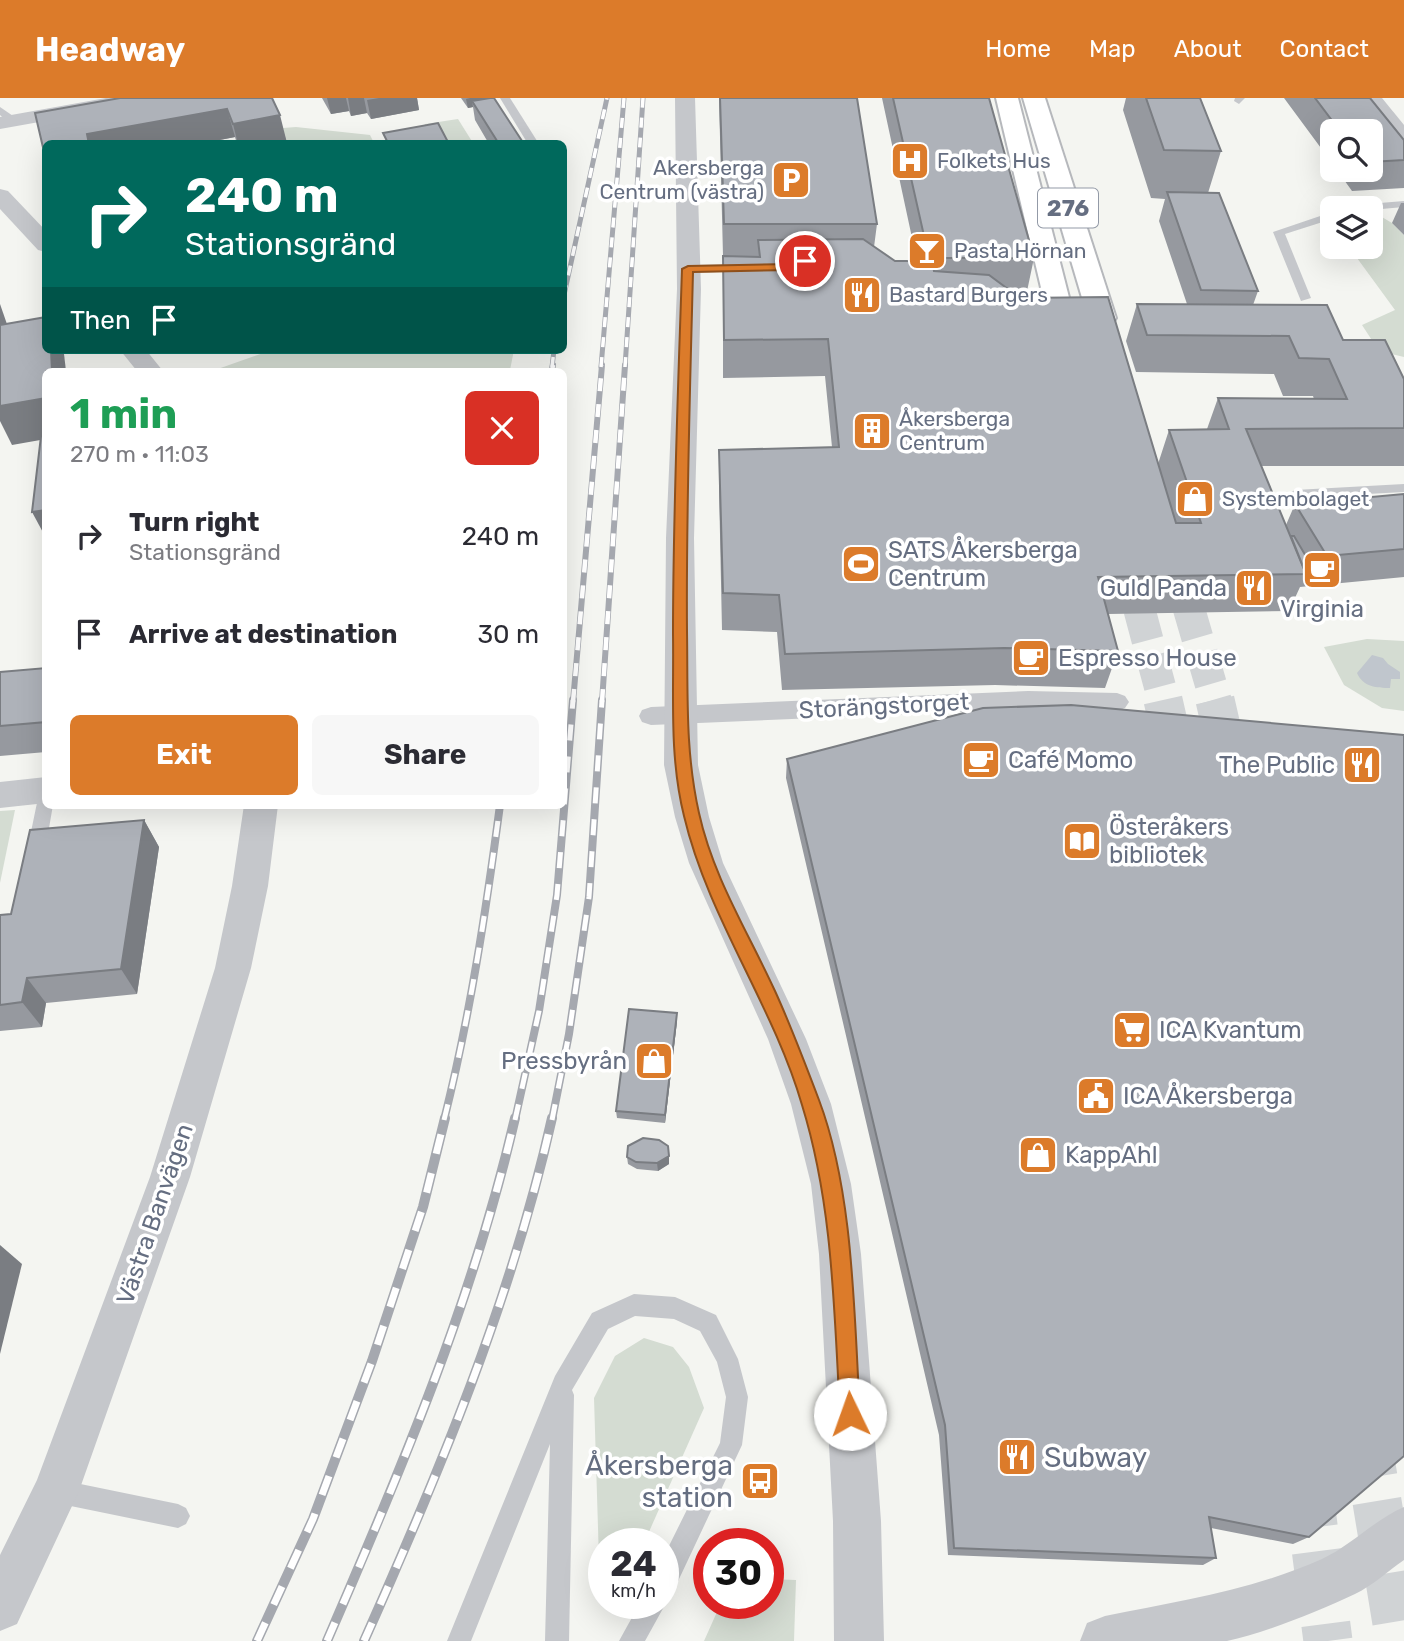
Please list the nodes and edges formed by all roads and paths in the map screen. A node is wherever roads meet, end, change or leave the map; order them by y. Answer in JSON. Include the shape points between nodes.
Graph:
{"nodes":[{"id":1,"x":140,"y":98,"type":"edge"},
{"id":2,"x":505,"y":98,"type":"edge"},
{"id":3,"x":685,"y":98,"type":"edge"},
{"id":4,"x":1007,"y":98,"type":"edge"},
{"id":5,"x":1034,"y":98,"type":"edge"},
{"id":6,"x":1371,"y":98,"type":"edge"},
{"id":7,"x":4,"y":118,"type":"edge"},
{"id":8,"x":1404,"y":139,"type":"edge"},
{"id":9,"x":531,"y":140,"type":"edge"},
{"id":10,"x":0,"y":196,"type":"edge"},
{"id":11,"x":1404,"y":204,"type":"edge"},
{"id":12,"x":1383,"y":206,"type":"edge"},
{"id":13,"x":1320,"y":219,"type":"edge"},
{"id":14,"x":10,"y":220,"type":"edge"},
{"id":15,"x":42,"y":242,"type":"edge"},
{"id":16,"x":757,"y":268,"type":"edge"},
{"id":17,"x":688,"y":269,"type":"junction"},
{"id":18,"x":1305,"y":298,"type":"dead end"},
{"id":19,"x":1061,"y":317,"type":"edge"},
{"id":20,"x":1102,"y":318,"type":"edge"},
{"id":21,"x":136,"y":354,"type":"edge"},
{"id":22,"x":148,"y":368,"type":"edge"},
{"id":23,"x":1404,"y":488,"type":"edge"},
{"id":24,"x":1294,"y":494,"type":"dead end"},
{"id":25,"x":1117,"y":702,"type":"dead end"},
{"id":26,"x":666,"y":716,"type":"junction"},
{"id":27,"x":42,"y":790,"type":"edge"},
{"id":28,"x":0,"y":795,"type":"edge"},
{"id":29,"x":44,"y":809,"type":"edge"},
{"id":30,"x":260,"y":809,"type":"edge"},
{"id":31,"x":33,"y":864,"type":"edge"},
{"id":32,"x":563,"y":1384,"type":"junction"},
{"id":33,"x":56,"y":1491,"type":"junction"},
{"id":34,"x":178,"y":1516,"type":"dead end"},
{"id":35,"x":1404,"y":1531,"type":"edge"},
{"id":36,"x":679,"y":1552,"type":"edge"},
{"id":37,"x":0,"y":1607,"type":"edge"},
{"id":38,"x":644,"y":1619,"type":"edge"},
{"id":39,"x":459,"y":1641,"type":"edge"},
{"id":40,"x":557,"y":1641,"type":"edge"},
{"id":41,"x":631,"y":1641,"type":"edge"},
{"id":42,"x":859,"y":1641,"type":"edge"},
{"id":43,"x":1105,"y":1641,"type":"edge"}],
"edges":[{"from":1,"to":7,"type":"street"},
{"from":2,"to":9,"type":"lane"},
{"from":3,"to":17,"type":"street"},
{"from":4,"to":19,"type":"main road","number":"276"},
{"from":5,"to":20,"type":"main road","number":"276"},
{"from":6,"to":8,"type":"street"},
{"from":10,"to":14,"type":"street"},
{"from":11,"to":12,"type":"lane"},
{"from":13,"to":18,"type":"lane","via":[[1279,232]]},
{"from":14,"to":15,"type":"street"},
{"from":16,"to":17,"type":"lane"},
{"from":17,"to":26,"type":"street","via":[[680,538]]},
{"from":21,"to":22,"type":"street"},
{"from":23,"to":24,"type":"lane"},
{"from":25,"to":26,"type":"street","name":"Storängstorget","via":[[1028,700]]},
{"from":26,"to":42,"type":"street","via":[[706,863],[787,1040],[811,1104],[831,1185],[840,1254],[856,1508]]},
{"from":27,"to":28,"type":"street"},
{"from":29,"to":31,"type":"lane"},
{"from":30,"to":33,"type":"street","name":"Västra Banvägen","via":[[250,886],[229,981],[170,1177]]},
{"from":32,"to":36,"type":"lane","via":[[600,1321],[634,1304],[675,1308],[708,1323],[727,1359],[737,1397],[731,1446]]},
{"from":32,"to":39,"type":"lane"},
{"from":32,"to":40,"type":"lane"},
{"from":33,"to":34,"type":"lane"},
{"from":33,"to":37,"type":"street","name":"Västra Banvägen"},
{"from":35,"to":43,"type":"street","via":[[1340,1576],[1244,1613]]},
{"from":38,"to":41,"type":"lane"}]}
